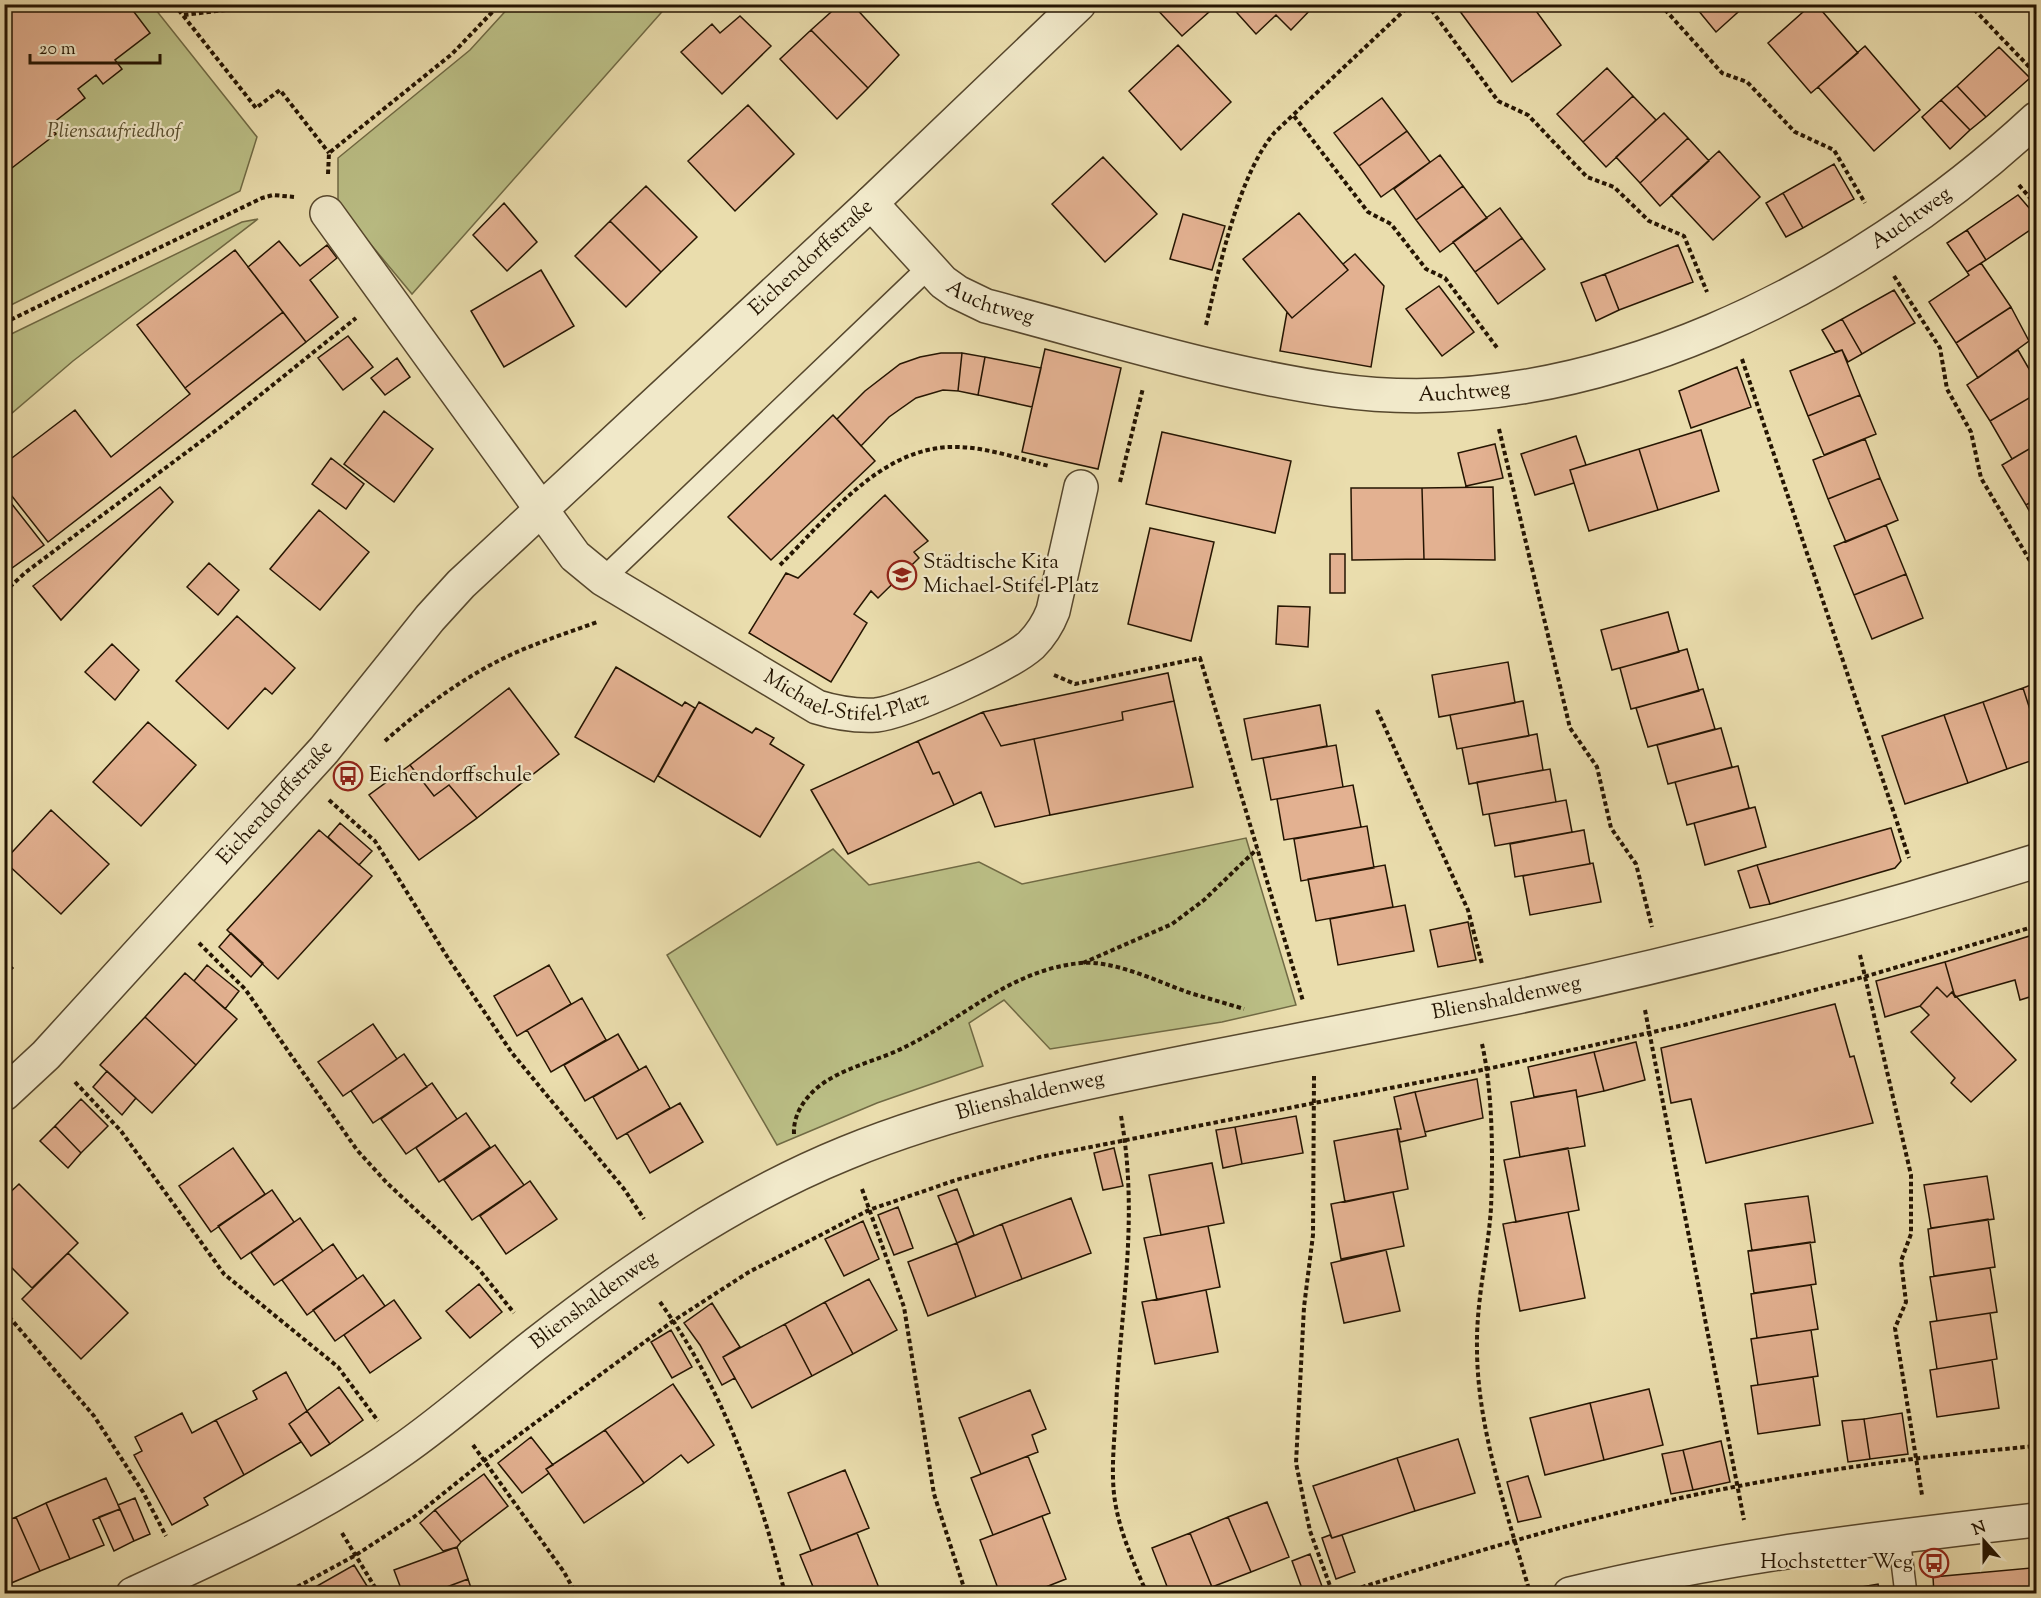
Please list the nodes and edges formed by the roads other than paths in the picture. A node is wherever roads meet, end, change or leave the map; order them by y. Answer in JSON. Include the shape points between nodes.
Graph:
{"nodes":[{"id":1,"x":1079,"y":4,"type":"edge"},
{"id":2,"x":2037,"y":119,"type":"edge"},
{"id":3,"x":871,"y":203,"type":"junction"},
{"id":4,"x":327,"y":213,"type":"road end"},
{"id":5,"x":928,"y":267,"type":"junction"},
{"id":6,"x":1081,"y":487,"type":"road end"},
{"id":7,"x":541,"y":509,"type":"junction"},
{"id":8,"x":603,"y":579,"type":"junction"},
{"id":9,"x":2037,"y":861,"type":"edge"},
{"id":10,"x":4,"y":1094,"type":"edge"},
{"id":11,"x":2037,"y":1520,"type":"edge"},
{"id":12,"x":1899,"y":1538,"type":"junction"},
{"id":13,"x":133,"y":1593,"type":"edge"},
{"id":14,"x":1570,"y":1593,"type":"edge"},
{"id":15,"x":1906,"y":1593,"type":"edge"}],
"edges":[{"from":1,"to":3,"type":"street","name":"Eichendorffstraße"},
{"from":2,"to":5,"type":"street","name":"Auchtweg","via":[[1959,187],[1880,241],[1786,294],[1720,326],[1621,364],[1527,388],[1457,394],[1381,394],[1288,382],[986,306],[957,292]]},
{"from":3,"to":5,"type":"street","name":"Auchtweg"},
{"from":3,"to":7,"type":"street","name":"Eichendorffstraße"},
{"from":4,"to":7,"type":"street"},
{"from":5,"to":8,"type":"lane"},
{"from":6,"to":8,"type":"street","name":"Michael-Stifel-Platz","via":[[1053,611],[1040,635],[1017,655],[899,710],[877,715],[836,713],[799,698]]},
{"from":7,"to":8,"type":"street","name":"Michael-Stifel-Platz","via":[[575,556]]},
{"from":7,"to":10,"type":"street","name":"Eichendorffstraße","via":[[438,610],[324,750],[46,1054]]},
{"from":9,"to":13,"type":"street","name":"Blienshaldenweg","via":[[1661,965],[1014,1098],[936,1120],[769,1187],[666,1249],[537,1343],[402,1450],[322,1503]]},
{"from":11,"to":12,"type":"street"},
{"from":12,"to":14,"type":"street","via":[[1673,1571]]},
{"from":12,"to":15,"type":"lane"}]}
